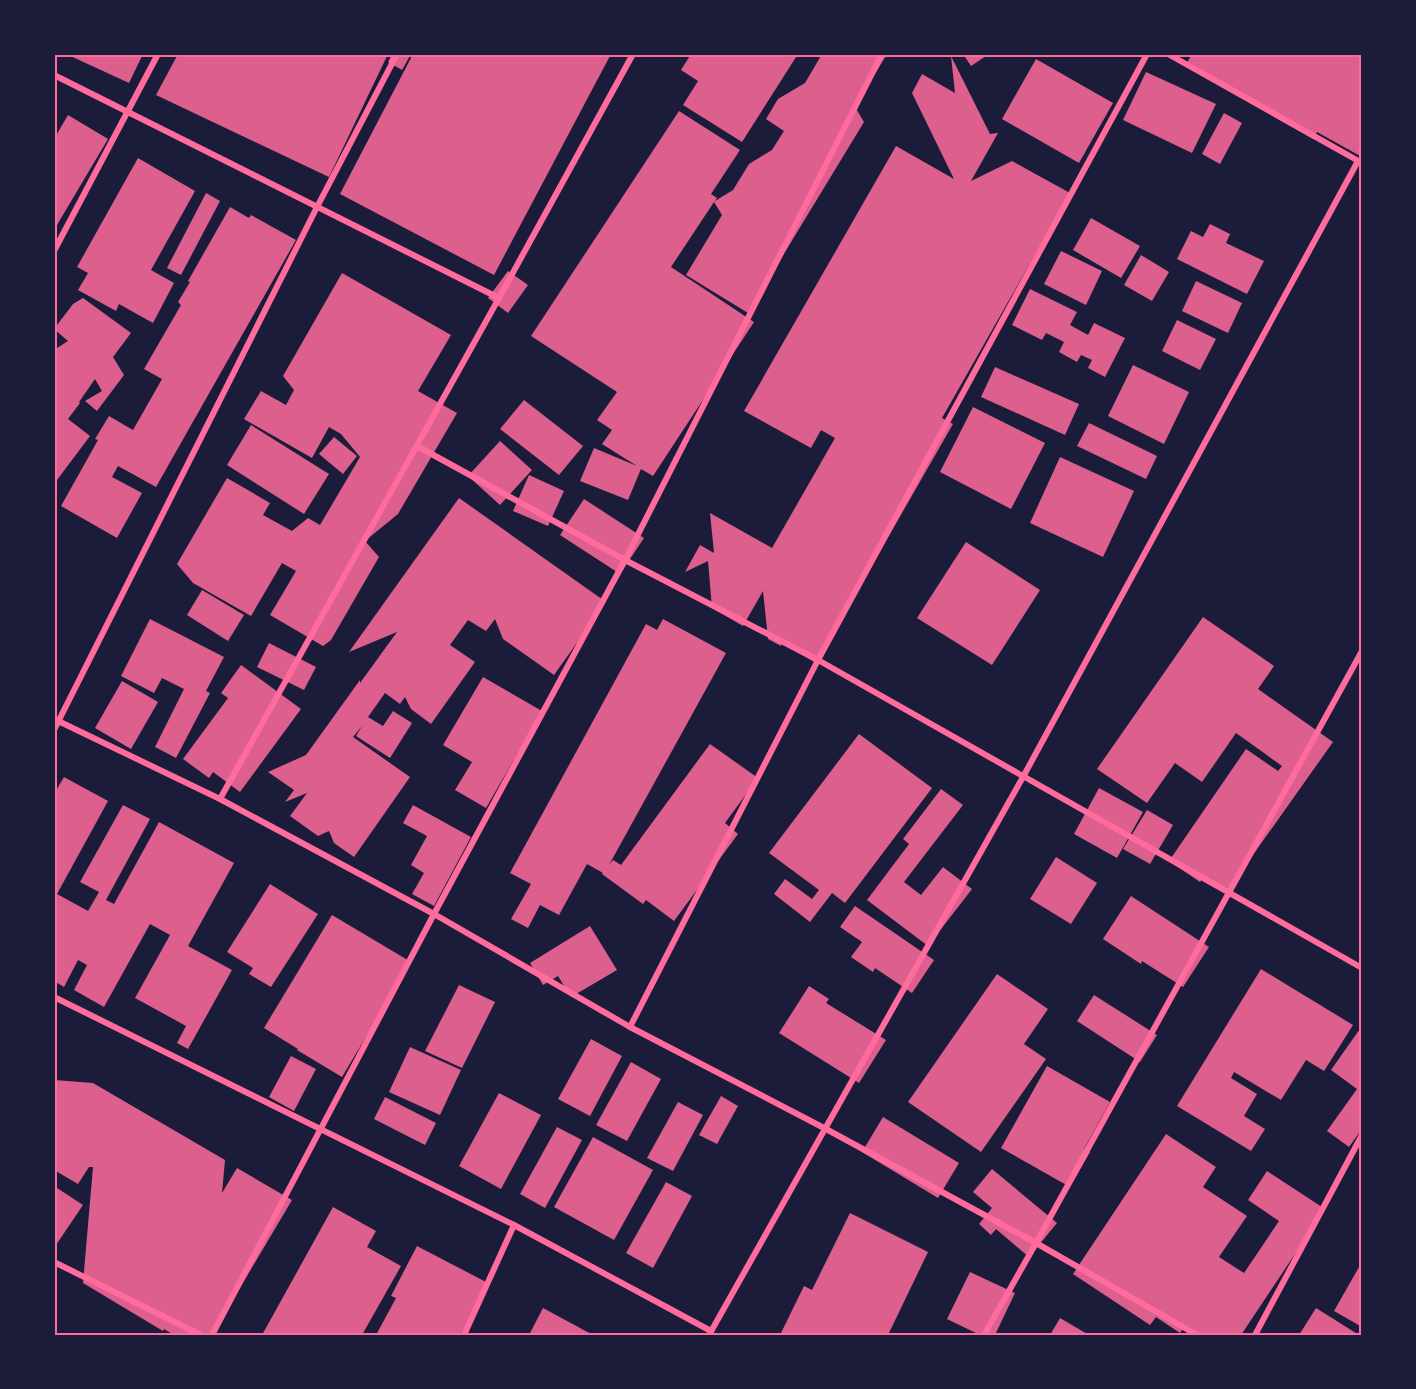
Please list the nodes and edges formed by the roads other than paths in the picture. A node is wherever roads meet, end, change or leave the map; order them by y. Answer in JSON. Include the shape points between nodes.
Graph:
{"nodes":[{"id":1,"x":158,"y":54,"type":"edge"},
{"id":2,"x":397,"y":54,"type":"edge"},
{"id":3,"x":633,"y":54,"type":"edge"},
{"id":4,"x":882,"y":54,"type":"edge"},
{"id":5,"x":1147,"y":54,"type":"edge"},
{"id":6,"x":1168,"y":54,"type":"edge"},
{"id":7,"x":54,"y":75,"type":"edge"},
{"id":8,"x":128,"y":112,"type":"junction"},
{"id":9,"x":1360,"y":162,"type":"edge"},
{"id":10,"x":317,"y":207,"type":"junction"},
{"id":11,"x":54,"y":251,"type":"edge"},
{"id":12,"x":499,"y":298,"type":"junction"},
{"id":13,"x":417,"y":446,"type":"junction"},
{"id":14,"x":626,"y":560,"type":"junction"},
{"id":15,"x":1362,"y":651,"type":"edge"},
{"id":16,"x":819,"y":660,"type":"junction"},
{"id":17,"x":57,"y":720,"type":"edge"},
{"id":18,"x":54,"y":730,"type":"edge"},
{"id":19,"x":1023,"y":777,"type":"junction"},
{"id":20,"x":220,"y":799,"type":"junction"},
{"id":21,"x":1230,"y":892,"type":"junction"},
{"id":22,"x":435,"y":914,"type":"junction"},
{"id":23,"x":1362,"y":968,"type":"edge"},
{"id":24,"x":54,"y":997,"type":"edge"},
{"id":25,"x":630,"y":1027,"type":"junction"},
{"id":26,"x":320,"y":1129,"type":"junction"},
{"id":27,"x":826,"y":1129,"type":"junction"},
{"id":28,"x":1362,"y":1135,"type":"edge"},
{"id":29,"x":514,"y":1225,"type":"junction"},
{"id":30,"x":1036,"y":1243,"type":"junction"},
{"id":31,"x":54,"y":1262,"type":"edge"},
{"id":32,"x":710,"y":1333,"type":"edge"},
{"id":33,"x":201,"y":1335,"type":"edge"},
{"id":34,"x":212,"y":1335,"type":"edge"},
{"id":35,"x":464,"y":1335,"type":"edge"},
{"id":36,"x":984,"y":1335,"type":"edge"},
{"id":37,"x":1197,"y":1335,"type":"edge"},
{"id":38,"x":1255,"y":1335,"type":"edge"}],
"edges":[{"from":1,"to":8,"type":"street"},
{"from":2,"to":10,"type":"street"},
{"from":3,"to":12,"type":"street"},
{"from":4,"to":14,"type":"street"},
{"from":5,"to":16,"type":"street"},
{"from":6,"to":9,"type":"street"},
{"from":7,"to":8,"type":"street"},
{"from":8,"to":10,"type":"street"},
{"from":8,"to":11,"type":"street"},
{"from":9,"to":19,"type":"street"},
{"from":10,"to":12,"type":"street"},
{"from":10,"to":17,"type":"street"},
{"from":12,"to":13,"type":"street"},
{"from":13,"to":14,"type":"street"},
{"from":13,"to":20,"type":"street"},
{"from":14,"to":16,"type":"street"},
{"from":14,"to":22,"type":"street"},
{"from":15,"to":21,"type":"street"},
{"from":16,"to":19,"type":"street"},
{"from":16,"to":25,"type":"street"},
{"from":17,"to":18,"type":"street"},
{"from":17,"to":20,"type":"street"},
{"from":19,"to":21,"type":"street"},
{"from":19,"to":27,"type":"street"},
{"from":20,"to":22,"type":"street"},
{"from":21,"to":23,"type":"street"},
{"from":21,"to":30,"type":"street"},
{"from":22,"to":25,"type":"street"},
{"from":22,"to":26,"type":"street"},
{"from":24,"to":26,"type":"street"},
{"from":25,"to":27,"type":"street"},
{"from":26,"to":29,"type":"street"},
{"from":26,"to":34,"type":"street"},
{"from":27,"to":30,"type":"street"},
{"from":27,"to":32,"type":"street"},
{"from":28,"to":38,"type":"street"},
{"from":29,"to":32,"type":"street"},
{"from":29,"to":35,"type":"street"},
{"from":30,"to":36,"type":"street"},
{"from":30,"to":37,"type":"street"},
{"from":31,"to":33,"type":"street"}]}
